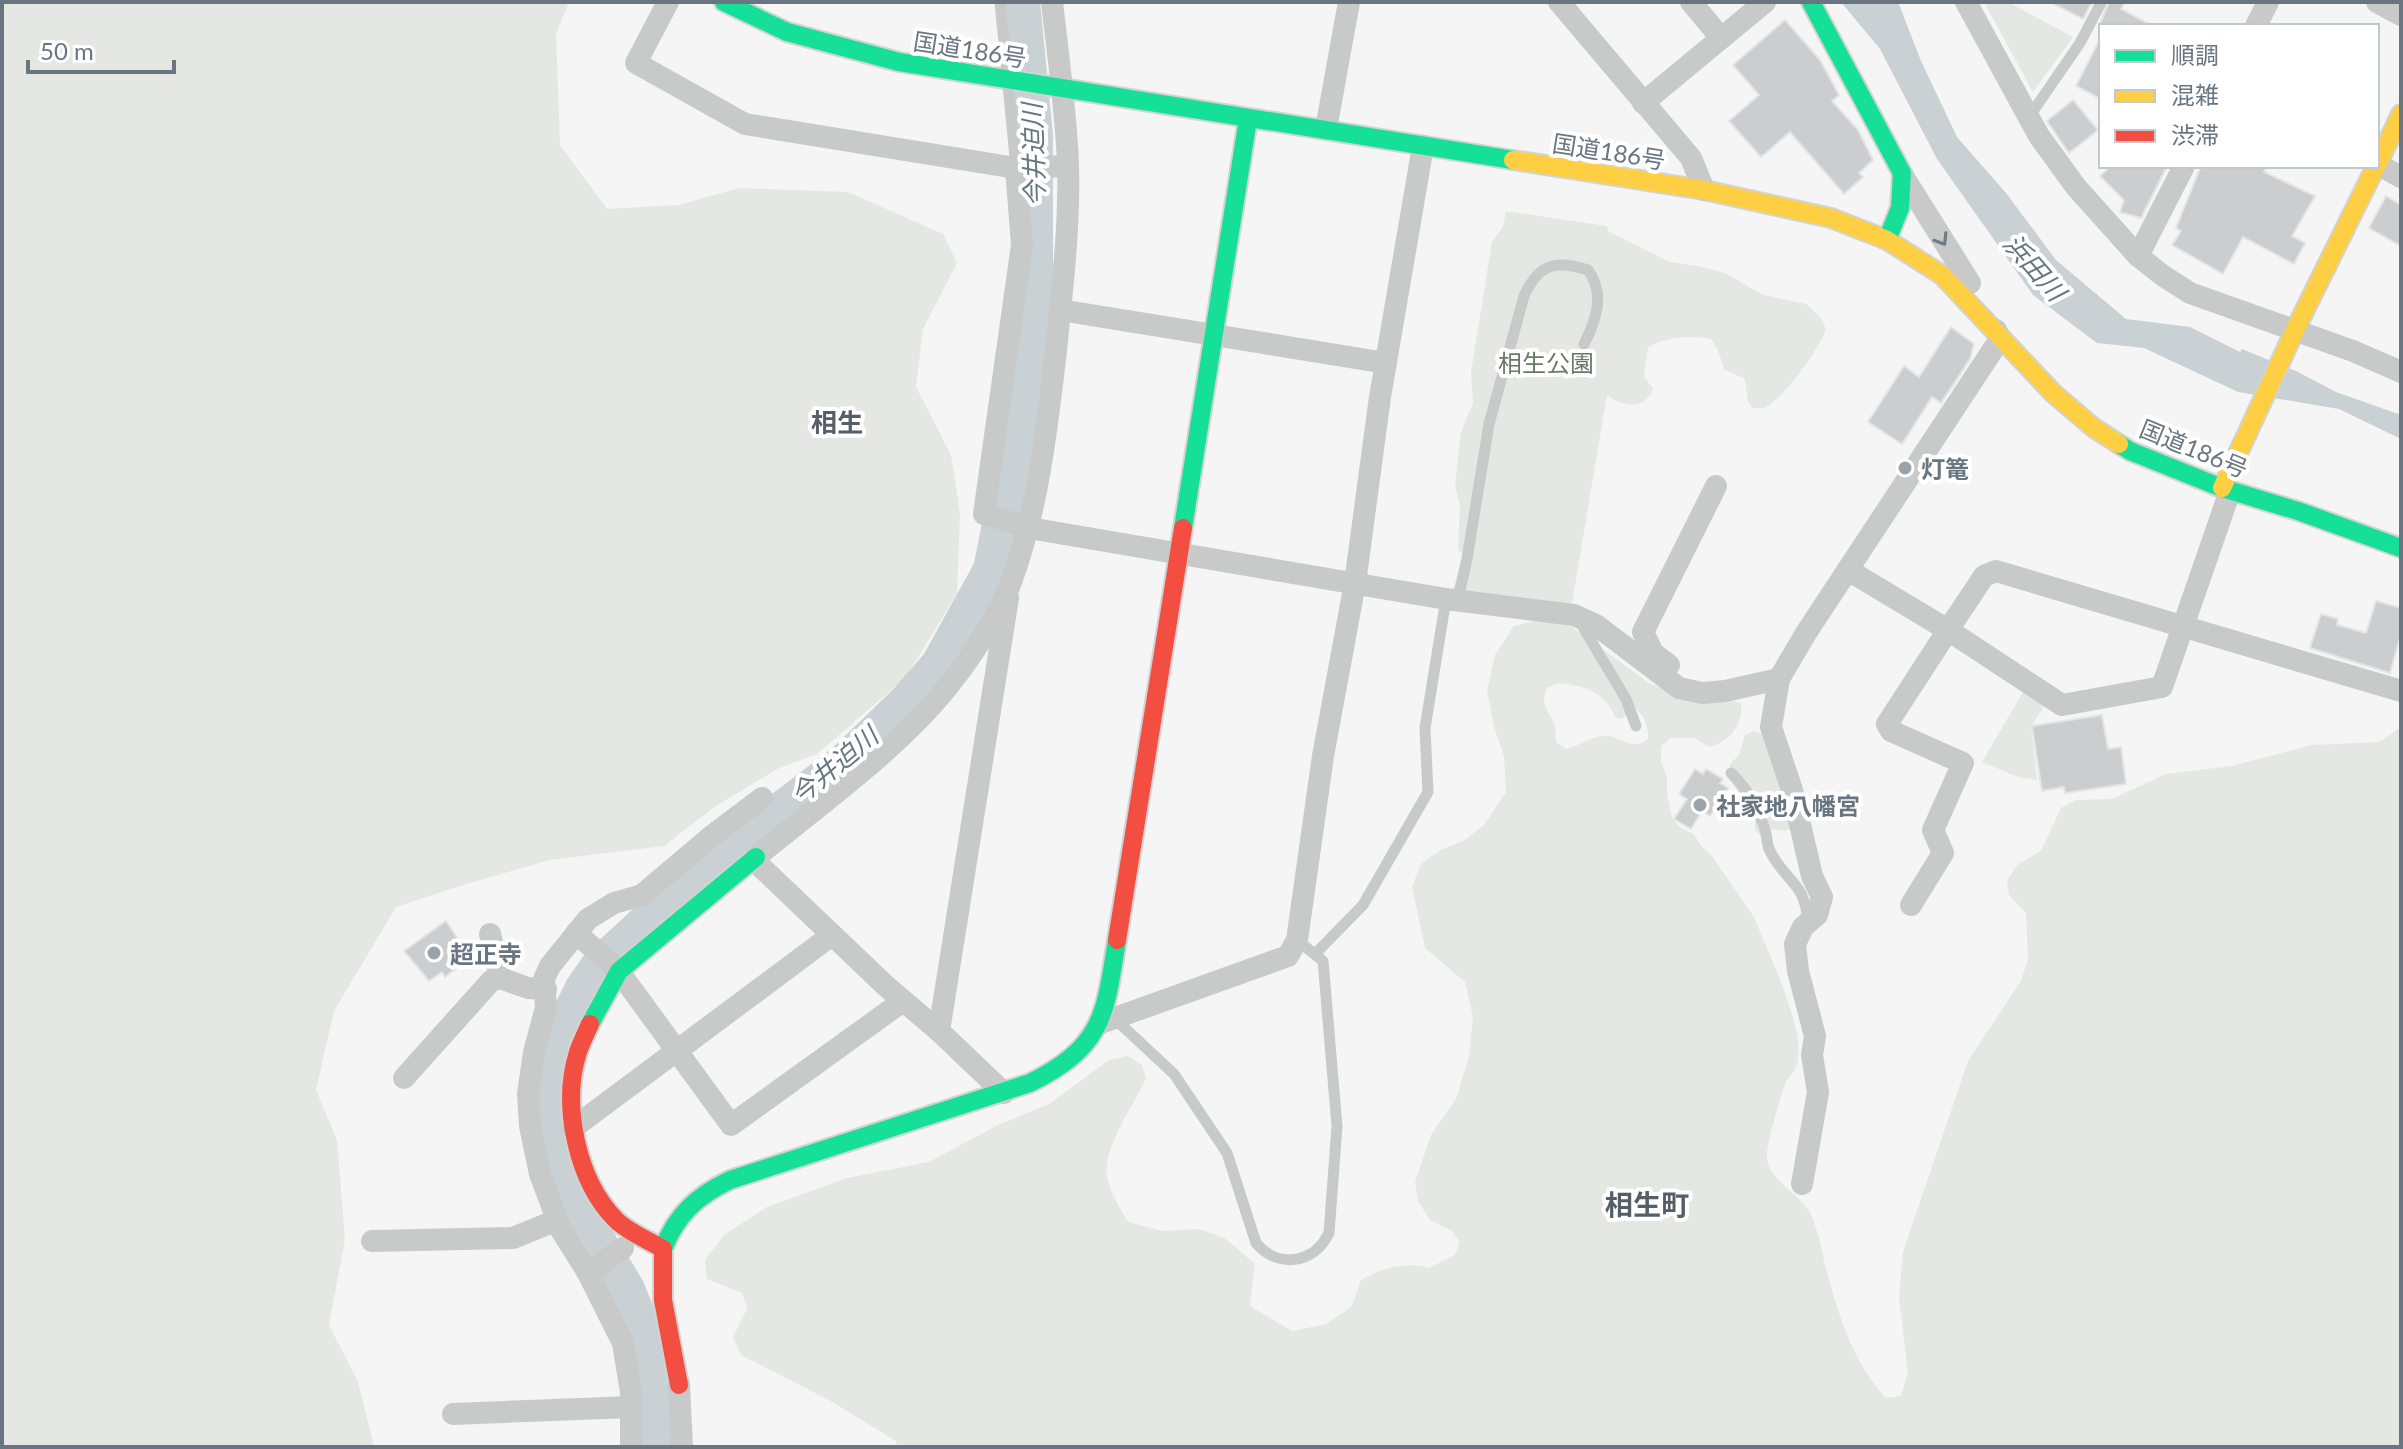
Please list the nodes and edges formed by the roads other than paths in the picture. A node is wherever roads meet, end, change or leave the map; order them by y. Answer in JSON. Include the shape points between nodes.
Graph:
{"nodes":[{"id":1,"x":668,"y":2,"type":"edge"},
{"id":2,"x":724,"y":2,"type":"edge"},
{"id":3,"x":1000,"y":2,"type":"edge"},
{"id":4,"x":1052,"y":2,"type":"edge"},
{"id":5,"x":1349,"y":2,"type":"edge"},
{"id":6,"x":1559,"y":2,"type":"edge"},
{"id":7,"x":1691,"y":2,"type":"edge"},
{"id":8,"x":1765,"y":2,"type":"edge"},
{"id":9,"x":1811,"y":2,"type":"edge"},
{"id":10,"x":1966,"y":2,"type":"edge"},
{"id":11,"x":2268,"y":2,"type":"edge"},
{"id":12,"x":2377,"y":2,"type":"edge"},
{"id":13,"x":2101,"y":3,"type":"edge"},
{"id":14,"x":2401,"y":15,"type":"edge"},
{"id":15,"x":2257,"y":24,"type":"edge"},
{"id":16,"x":1721,"y":38,"type":"junction"},
{"id":17,"x":1013,"y":81,"type":"junction"},
{"id":18,"x":1056,"y":87,"type":"junction"},
{"id":19,"x":1643,"y":103,"type":"junction"},
{"id":20,"x":2401,"y":114,"type":"edge"},
{"id":21,"x":2029,"y":117,"type":"junction"},
{"id":22,"x":1248,"y":119,"type":"junction"},
{"id":23,"x":1326,"y":129,"type":"junction"},
{"id":24,"x":1423,"y":146,"type":"junction"},
{"id":25,"x":2379,"y":157,"type":"edge"},
{"id":26,"x":1062,"y":166,"type":"junction"},
{"id":27,"x":1020,"y":168,"type":"junction"},
{"id":28,"x":2183,"y":168,"type":"edge"},
{"id":29,"x":2374,"y":168,"type":"edge"},
{"id":30,"x":1902,"y":173,"type":"junction"},
{"id":31,"x":2401,"y":177,"type":"edge"},
{"id":32,"x":1704,"y":190,"type":"junction"},
{"id":33,"x":1887,"y":240,"type":"junction"},
{"id":34,"x":2138,"y":256,"type":"junction"},
{"id":35,"x":1060,"y":310,"type":"junction"},
{"id":36,"x":2293,"y":333,"type":"junction"},
{"id":37,"x":1214,"y":336,"type":"junction"},
{"id":38,"x":2000,"y":339,"type":"junction"},
{"id":39,"x":1584,"y":344,"type":"dead end"},
{"id":40,"x":1386,"y":363,"type":"junction"},
{"id":41,"x":2401,"y":372,"type":"edge"},
{"id":42,"x":1716,"y":486,"type":"dead end"},
{"id":43,"x":2226,"y":489,"type":"junction"},
{"id":44,"x":1022,"y":527,"type":"junction"},
{"id":45,"x":2401,"y":548,"type":"edge"},
{"id":46,"x":1179,"y":552,"type":"junction"},
{"id":47,"x":1848,"y":570,"type":"junction"},
{"id":48,"x":1355,"y":583,"type":"junction"},
{"id":49,"x":1010,"y":585,"type":"junction"},
{"id":50,"x":1452,"y":599,"type":"junction"},
{"id":51,"x":1584,"y":620,"type":"junction"},
{"id":52,"x":2184,"y":627,"type":"junction"},
{"id":53,"x":1948,"y":630,"type":"junction"},
{"id":54,"x":1779,"y":679,"type":"junction"},
{"id":55,"x":1725,"y":691,"type":"junction"},
{"id":56,"x":2401,"y":691,"type":"edge"},
{"id":57,"x":1636,"y":726,"type":"dead end"},
{"id":58,"x":1731,"y":773,"type":"dead end"},
{"id":59,"x":762,"y":798,"type":"dead end"},
{"id":60,"x":756,"y":857,"type":"junction"},
{"id":61,"x":1911,"y":905,"type":"dead end"},
{"id":62,"x":1808,"y":922,"type":"junction"},
{"id":63,"x":490,"y":934,"type":"dead end"},
{"id":64,"x":832,"y":935,"type":"junction"},
{"id":65,"x":580,"y":937,"type":"junction"},
{"id":66,"x":1297,"y":940,"type":"junction"},
{"id":67,"x":1315,"y":954,"type":"junction"},
{"id":68,"x":618,"y":970,"type":"junction"},
{"id":69,"x":500,"y":978,"type":"junction"},
{"id":70,"x":546,"y":989,"type":"junction"},
{"id":71,"x":903,"y":1001,"type":"junction"},
{"id":72,"x":1108,"y":1021,"type":"junction"},
{"id":73,"x":939,"y":1031,"type":"junction"},
{"id":74,"x":677,"y":1050,"type":"junction"},
{"id":75,"x":404,"y":1078,"type":"dead end"},
{"id":76,"x":1004,"y":1093,"type":"junction"},
{"id":77,"x":573,"y":1128,"type":"junction"},
{"id":78,"x":1802,"y":1184,"type":"dead end"},
{"id":79,"x":557,"y":1220,"type":"junction"},
{"id":80,"x":372,"y":1241,"type":"dead end"},
{"id":81,"x":623,"y":1248,"type":"dead end"},
{"id":82,"x":663,"y":1249,"type":"junction"},
{"id":83,"x":592,"y":1270,"type":"junction"},
{"id":84,"x":679,"y":1385,"type":"joint"},
{"id":85,"x":631,"y":1407,"type":"junction"},
{"id":86,"x":453,"y":1414,"type":"dead end"},
{"id":87,"x":631,"y":1447,"type":"edge"},
{"id":88,"x":682,"y":1447,"type":"edge"}],
"edges":[{"from":1,"to":27,"type":"street","via":[[636,63],[745,124]]},
{"from":2,"to":17,"type":"main road","name":"国道186号","via":[[815,42]]},
{"from":3,"to":17,"type":"lane"},
{"from":4,"to":18,"type":"street"},
{"from":5,"to":23,"type":"street"},
{"from":6,"to":19,"type":"street"},
{"from":7,"to":16,"type":"street"},
{"from":8,"to":16,"type":"street"},
{"from":9,"to":30,"type":"main road"},
{"from":10,"to":21,"type":"street"},
{"from":11,"to":15,"type":"street"},
{"from":12,"to":14,"type":"street"},
{"from":13,"to":21,"type":"lane"},
{"from":16,"to":19,"type":"street"},
{"from":17,"to":18,"type":"main road","name":"国道186号"},
{"from":17,"to":27,"type":"lane"},
{"from":18,"to":22,"type":"main road","name":"国道186号"},
{"from":18,"to":26,"type":"street"},
{"from":19,"to":32,"type":"street","via":[[1691,158]]},
{"from":20,"to":25,"type":"main road"},
{"from":21,"to":34,"type":"street","via":[[2076,187]]},
{"from":22,"to":23,"type":"main road","name":"国道186号"},
{"from":22,"to":37,"type":"main road"},
{"from":23,"to":24,"type":"main road","name":"国道186号"},
{"from":24,"to":32,"type":"main road","name":"国道186号"},
{"from":24,"to":40,"type":"street"},
{"from":25,"to":31,"type":"street"},
{"from":26,"to":27,"type":"street"},
{"from":26,"to":35,"type":"street"},
{"from":27,"to":44,"type":"street","via":[[1022,245],[983,511]]},
{"from":28,"to":34,"type":"street"},
{"from":29,"to":36,"type":"main road"},
{"from":30,"to":33,"type":"main road","via":[[1902,209]]},
{"from":30,"to":38,"type":"street","one_way":true,"via":[[1980,297]]},
{"from":32,"to":33,"type":"main road","name":"国道186号","via":[[1831,218]]},
{"from":33,"to":38,"type":"main road","name":"国道186号","via":[[1942,275]]},
{"from":34,"to":36,"type":"street","via":[[2190,293]]},
{"from":35,"to":37,"type":"street"},
{"from":35,"to":44,"type":"street","via":[[1045,435]]},
{"from":36,"to":41,"type":"street"},
{"from":36,"to":43,"type":"main road","via":[[2231,466]]},
{"from":37,"to":40,"type":"street"},
{"from":37,"to":46,"type":"main road"},
{"from":38,"to":43,"type":"main road","name":"国道186号","via":[[2094,428],[2130,451]]},
{"from":38,"to":47,"type":"street"},
{"from":39,"to":50,"type":"lane","via":[[1598,306],[1596,280],[1588,270],[1558,263],[1531,281],[1524,296],[1489,424],[1467,559]]},
{"from":40,"to":48,"type":"street"},
{"from":42,"to":55,"type":"street","via":[[1643,632],[1660,659]]},
{"from":43,"to":45,"type":"main road","name":"国道186号"},
{"from":43,"to":52,"type":"street"},
{"from":44,"to":46,"type":"street"},
{"from":44,"to":49,"type":"street"},
{"from":46,"to":48,"type":"street"},
{"from":46,"to":72,"type":"main road"},
{"from":47,"to":53,"type":"street"},
{"from":47,"to":54,"type":"street"},
{"from":48,"to":50,"type":"street"},
{"from":48,"to":66,"type":"street"},
{"from":49,"to":60,"type":"street","via":[[953,682],[927,710]]},
{"from":49,"to":73,"type":"street"},
{"from":50,"to":51,"type":"street"},
{"from":50,"to":67,"type":"lane","via":[[1425,728],[1428,792],[1363,905]]},
{"from":51,"to":55,"type":"street","via":[[1679,688]]},
{"from":51,"to":57,"type":"lane"},
{"from":52,"to":53,"type":"street","via":[[1996,571],[1984,576]]},
{"from":52,"to":53,"type":"street","via":[[2162,687],[2062,705]]},
{"from":52,"to":56,"type":"street"},
{"from":53,"to":61,"type":"street","via":[[1887,724],[1891,731],[1963,763],[1933,830],[1943,853]]},
{"from":54,"to":55,"type":"street"},
{"from":54,"to":62,"type":"street","via":[[1771,727],[1822,897],[1817,915]]},
{"from":58,"to":62,"type":"lane","via":[[1758,805],[1767,847],[1802,891]]},
{"from":59,"to":65,"type":"street","via":[[642,895],[601,909],[588,919]]},
{"from":60,"to":64,"type":"street"},
{"from":60,"to":68,"type":"main road"},
{"from":62,"to":78,"type":"street","via":[[1795,944],[1815,1036],[1812,1055],[1818,1092]]},
{"from":63,"to":69,"type":"street"},
{"from":64,"to":71,"type":"street"},
{"from":64,"to":74,"type":"street"},
{"from":65,"to":68,"type":"street"},
{"from":65,"to":70,"type":"street","via":[[550,966]]},
{"from":66,"to":67,"type":"lane"},
{"from":66,"to":72,"type":"street","via":[[1288,956]]},
{"from":67,"to":72,"type":"lane","via":[[1323,961],[1337,1126],[1329,1233],[1307,1257],[1290,1261],[1265,1254],[1256,1243],[1227,1153],[1174,1074]]},
{"from":68,"to":74,"type":"street"},
{"from":68,"to":77,"type":"main road","via":[[577,1055]]},
{"from":69,"to":70,"type":"street"},
{"from":69,"to":75,"type":"street","via":[[491,981]]},
{"from":70,"to":79,"type":"street","via":[[528,1094],[540,1174]]},
{"from":71,"to":73,"type":"street"},
{"from":71,"to":74,"type":"street","via":[[731,1125]]},
{"from":72,"to":76,"type":"main road","via":[[1050,1074]]},
{"from":73,"to":76,"type":"street"},
{"from":74,"to":77,"type":"street"},
{"from":76,"to":82,"type":"main road","via":[[717,1185],[685,1208]]},
{"from":77,"to":82,"type":"main road","via":[[583,1168],[603,1204],[618,1222]]},
{"from":79,"to":80,"type":"street","via":[[513,1238]]},
{"from":79,"to":83,"type":"street","via":[[577,1257]]},
{"from":81,"to":83,"type":"street"},
{"from":82,"to":84,"type":"main road","via":[[660,1276]]},
{"from":83,"to":85,"type":"street","via":[[623,1343]]},
{"from":84,"to":88,"type":"street"},
{"from":85,"to":86,"type":"street"},
{"from":85,"to":87,"type":"street"}]}
